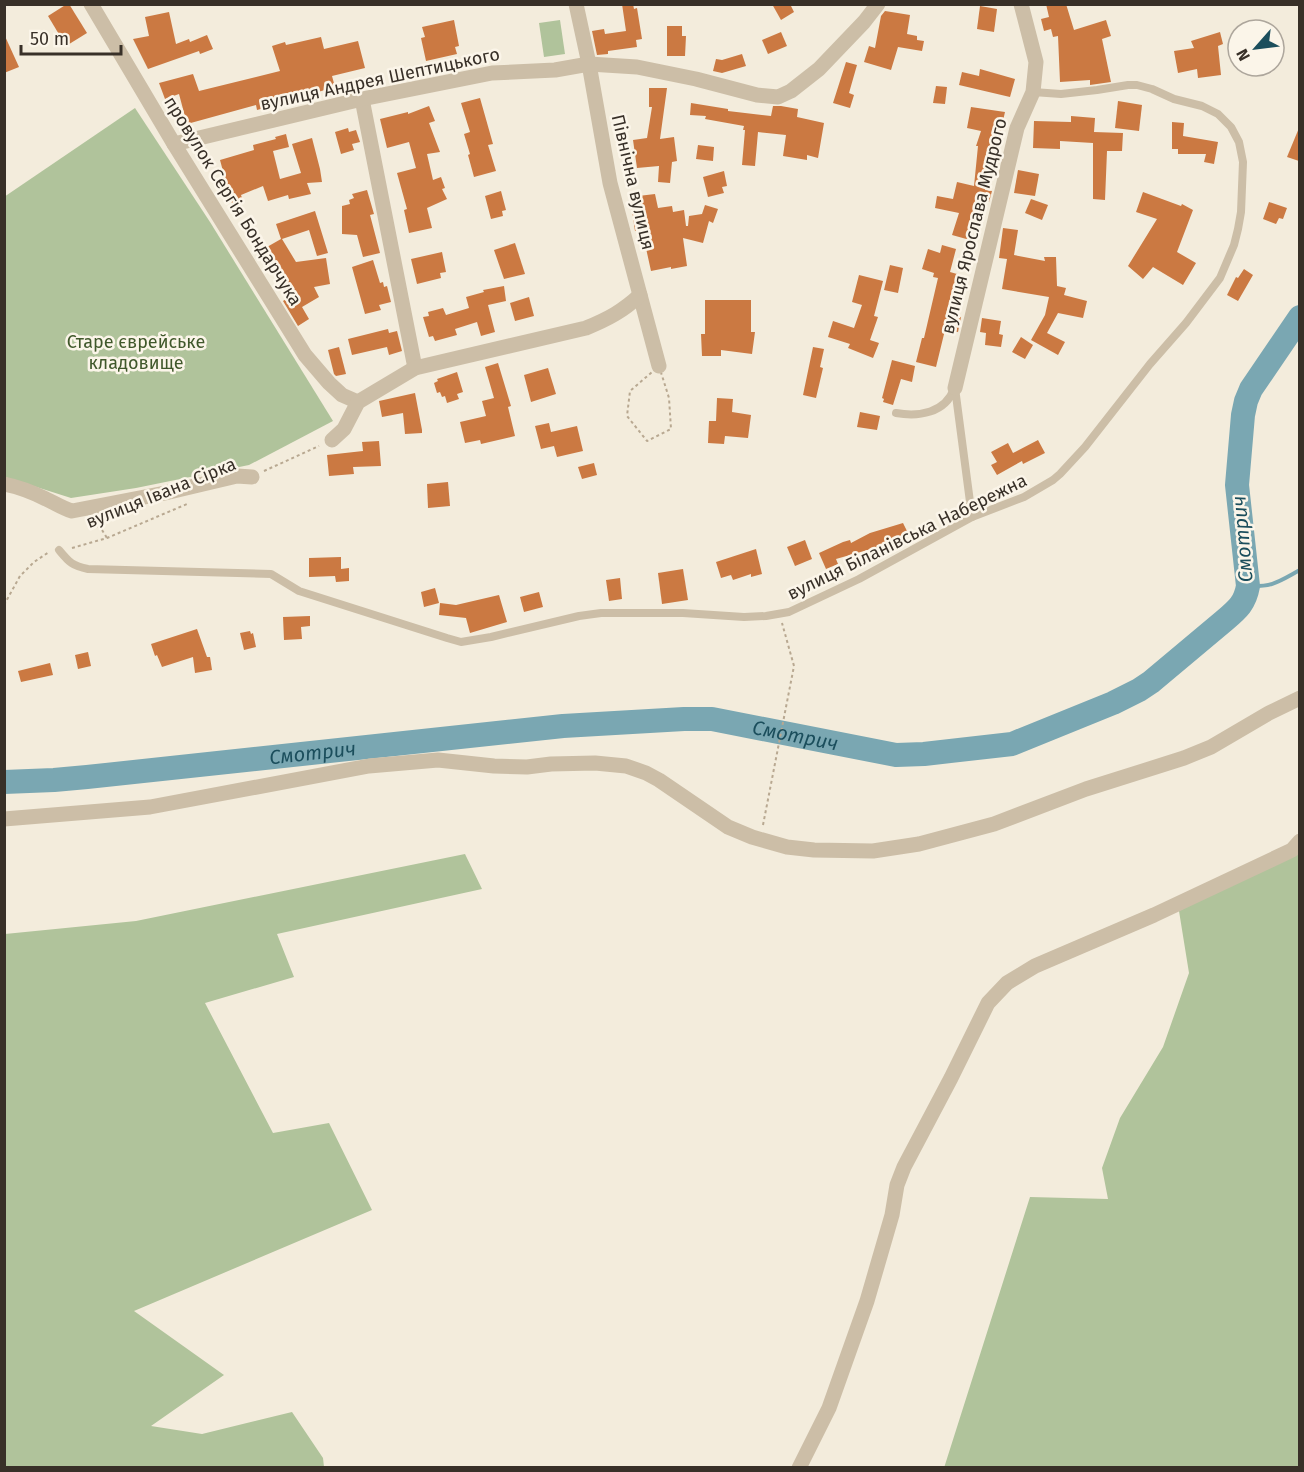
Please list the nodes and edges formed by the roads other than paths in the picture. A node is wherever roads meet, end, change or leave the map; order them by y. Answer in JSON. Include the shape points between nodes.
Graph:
{"nodes":[{"id":1,"x":91,"y":4,"type":"edge"},
{"id":2,"x":576,"y":4,"type":"edge"},
{"id":3,"x":878,"y":4,"type":"edge"},
{"id":4,"x":1021,"y":4,"type":"edge"},
{"id":5,"x":589,"y":64,"type":"junction"},
{"id":6,"x":1033,"y":92,"type":"junction"},
{"id":7,"x":362,"y":99,"type":"junction"},
{"id":8,"x":174,"y":144,"type":"junction"},
{"id":9,"x":640,"y":295,"type":"junction"},
{"id":10,"x":659,"y":366,"type":"road end"},
{"id":11,"x":415,"y":368,"type":"junction"},
{"id":12,"x":955,"y":388,"type":"junction"},
{"id":13,"x":358,"y":402,"type":"junction"},
{"id":14,"x":896,"y":413,"type":"dead end"},
{"id":15,"x":332,"y":440,"type":"road end"},
{"id":16,"x":252,"y":477,"type":"road end"},
{"id":17,"x":4,"y":484,"type":"edge"},
{"id":18,"x":972,"y":517,"type":"junction"},
{"id":19,"x":59,"y":550,"type":"road end"},
{"id":20,"x":1299,"y":698,"type":"edge"},
{"id":21,"x":4,"y":819,"type":"edge"},
{"id":22,"x":1299,"y":841,"type":"edge"},
{"id":23,"x":799,"y":1467,"type":"edge"}],
"edges":[{"from":1,"to":8,"type":"street","name":"провулок Сергія Бондарчука"},
{"from":2,"to":5,"type":"street","name":"Північна вулиця"},
{"from":3,"to":5,"type":"street","name":"вулиця Андрея Шептицького","via":[[819,69],[778,98],[647,68]]},
{"from":4,"to":6,"type":"street","name":"вулиця Ярослава Мудрого","via":[[1036,62]]},
{"from":5,"to":7,"type":"street","name":"вулиця Андрея Шептицького","via":[[492,74]]},
{"from":5,"to":9,"type":"street","name":"Північна вулиця","via":[[610,183]]},
{"from":6,"to":12,"type":"street","name":"вулиця Ярослава Мудрого","via":[[1017,128]]},
{"from":6,"to":18,"type":"lane","name":"вулиця Біланівська Набережна","via":[[1061,94],[1137,85],[1209,109],[1226,120],[1239,142],[1243,162],[1241,212],[1234,245],[1220,278],[1069,466],[1024,497]]},
{"from":7,"to":8,"type":"street","name":"вулиця Андрея Шептицького"},
{"from":7,"to":11,"type":"street"},
{"from":8,"to":13,"type":"street","name":"провулок Сергія Бондарчука","via":[[305,355],[329,383]]},
{"from":9,"to":10,"type":"street","name":"Північна вулиця"},
{"from":9,"to":11,"type":"street","via":[[625,308],[586,328]]},
{"from":11,"to":13,"type":"street"},
{"from":12,"to":14,"type":"lane","via":[[946,404],[931,412]]},
{"from":12,"to":18,"type":"lane"},
{"from":13,"to":15,"type":"street","via":[[344,429]]},
{"from":16,"to":17,"type":"street","name":"вулиця Івана Сірка","via":[[237,476],[72,511]]},
{"from":18,"to":19,"type":"lane","name":"вулиця Біланівська Набережна","via":[[789,612],[744,617],[601,613],[461,642],[298,591],[271,574],[88,569],[70,563]]},
{"from":20,"to":21,"type":"street","via":[[1184,758],[994,824],[919,844],[873,850],[814,850],[760,840],[728,827],[646,773],[626,766],[595,763],[527,767],[438,760],[369,766],[150,807]]},
{"from":22,"to":23,"type":"street","via":[[1292,850],[1035,966],[1007,983],[988,1003],[904,1167],[867,1301],[829,1408]]}]}
